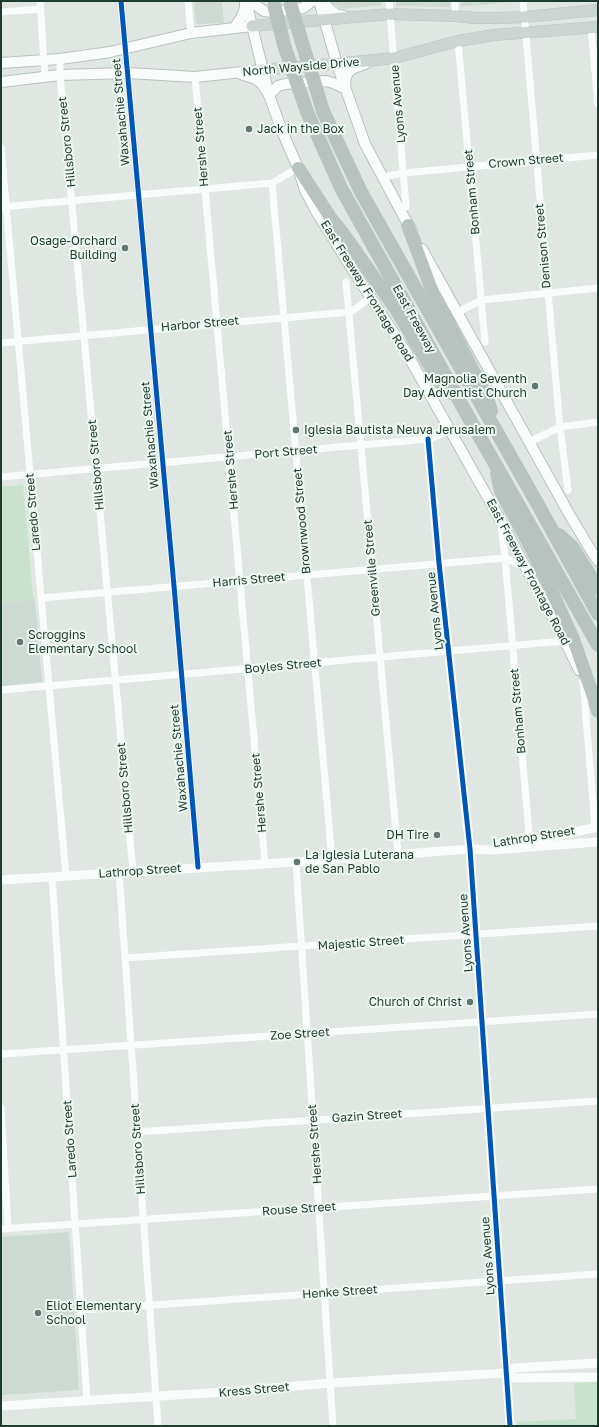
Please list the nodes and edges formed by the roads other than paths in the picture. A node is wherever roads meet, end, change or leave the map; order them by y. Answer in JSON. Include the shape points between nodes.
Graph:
{"nodes":[{"id":1,"x":40,"y":1,"type":"edge"},
{"id":2,"x":121,"y":1,"type":"edge"},
{"id":3,"x":188,"y":1,"type":"edge"},
{"id":4,"x":245,"y":1,"type":"edge"},
{"id":5,"x":250,"y":1,"type":"edge"},
{"id":6,"x":312,"y":1,"type":"edge"},
{"id":7,"x":319,"y":1,"type":"edge"},
{"id":8,"x":323,"y":1,"type":"edge"},
{"id":9,"x":389,"y":1,"type":"edge"},
{"id":10,"x":454,"y":1,"type":"edge"},
{"id":11,"x":523,"y":1,"type":"edge"},
{"id":12,"x":290,"y":2,"type":"edge"},
{"id":13,"x":273,"y":3,"type":"edge"},
{"id":14,"x":41,"y":9,"type":"junction"},
{"id":15,"x":598,"y":10,"type":"edge"},
{"id":16,"x":1,"y":12,"type":"edge"},
{"id":17,"x":390,"y":14,"type":"junction"},
{"id":18,"x":455,"y":16,"type":"junction"},
{"id":19,"x":524,"y":17,"type":"junction"},
{"id":20,"x":350,"y":18,"type":"junction"},
{"id":21,"x":324,"y":20,"type":"junction"},
{"id":22,"x":252,"y":26,"type":"junction"},
{"id":23,"x":234,"y":28,"type":"junction"},
{"id":24,"x":594,"y":28,"type":"edge"},
{"id":25,"x":191,"y":33,"type":"junction"},
{"id":26,"x":526,"y":34,"type":"junction"},
{"id":27,"x":458,"y":42,"type":"junction"},
{"id":28,"x":125,"y":49,"type":"junction"},
{"id":29,"x":60,"y":58,"type":"junction"},
{"id":30,"x":394,"y":58,"type":"junction"},
{"id":31,"x":44,"y":59,"type":"junction"},
{"id":32,"x":376,"y":60,"type":"junction"},
{"id":33,"x":1,"y":63,"type":"edge"},
{"id":34,"x":337,"y":64,"type":"junction"},
{"id":35,"x":262,"y":70,"type":"junction"},
{"id":36,"x":128,"y":73,"type":"junction"},
{"id":37,"x":237,"y":73,"type":"junction"},
{"id":38,"x":60,"y":75,"type":"junction"},
{"id":39,"x":45,"y":77,"type":"junction"},
{"id":40,"x":195,"y":77,"type":"junction"},
{"id":41,"x":1,"y":82,"type":"edge"},
{"id":42,"x":344,"y":88,"type":"junction"},
{"id":43,"x":269,"y":95,"type":"junction"},
{"id":44,"x":598,"y":104,"type":"edge"},
{"id":45,"x":1,"y":148,"type":"edge"},
{"id":46,"x":598,"y":155,"type":"edge"},
{"id":47,"x":536,"y":160,"type":"junction"},
{"id":48,"x":469,"y":167,"type":"junction"},
{"id":49,"x":298,"y":168,"type":"junction"},
{"id":50,"x":404,"y":173,"type":"junction"},
{"id":51,"x":383,"y":178,"type":"junction"},
{"id":52,"x":272,"y":183,"type":"junction"},
{"id":53,"x":204,"y":189,"type":"junction"},
{"id":54,"x":138,"y":195,"type":"junction"},
{"id":55,"x":72,"y":201,"type":"junction"},
{"id":56,"x":3,"y":207,"type":"edge"},
{"id":57,"x":406,"y":207,"type":"dead end"},
{"id":58,"x":408,"y":225,"type":"junction"},
{"id":59,"x":346,"y":282,"type":"dead end"},
{"id":60,"x":598,"y":288,"type":"edge"},
{"id":61,"x":548,"y":292,"type":"junction"},
{"id":62,"x":371,"y":297,"type":"junction"},
{"id":63,"x":482,"y":300,"type":"junction"},
{"id":64,"x":350,"y":312,"type":"junction"},
{"id":65,"x":456,"y":313,"type":"junction"},
{"id":66,"x":284,"y":317,"type":"junction"},
{"id":67,"x":217,"y":323,"type":"junction"},
{"id":68,"x":151,"y":329,"type":"junction"},
{"id":69,"x":85,"y":336,"type":"junction"},
{"id":70,"x":18,"y":341,"type":"junction"},
{"id":71,"x":486,"y":342,"type":"dead end"},
{"id":72,"x":1,"y":343,"type":"edge"},
{"id":73,"x":458,"y":399,"type":"junction"},
{"id":74,"x":598,"y":422,"type":"edge"},
{"id":75,"x":495,"y":427,"type":"junction"},
{"id":76,"x":560,"y":427,"type":"junction"},
{"id":77,"x":450,"y":429,"type":"junction"},
{"id":78,"x":428,"y":439,"type":"junction"},
{"id":79,"x":529,"y":442,"type":"junction"},
{"id":80,"x":362,"y":445,"type":"junction"},
{"id":81,"x":295,"y":451,"type":"junction"},
{"id":82,"x":229,"y":457,"type":"junction"},
{"id":83,"x":494,"y":461,"type":"junction"},
{"id":84,"x":163,"y":464,"type":"junction"},
{"id":85,"x":96,"y":469,"type":"junction"},
{"id":86,"x":30,"y":475,"type":"junction"},
{"id":87,"x":1,"y":477,"type":"edge"},
{"id":88,"x":568,"y":490,"type":"dead end"},
{"id":89,"x":501,"y":521,"type":"junction"},
{"id":90,"x":551,"y":527,"type":"junction"},
{"id":91,"x":505,"y":558,"type":"junction"},
{"id":92,"x":597,"y":558,"type":"edge"},
{"id":93,"x":439,"y":563,"type":"junction"},
{"id":94,"x":520,"y":563,"type":"junction"},
{"id":95,"x":372,"y":569,"type":"junction"},
{"id":96,"x":307,"y":575,"type":"junction"},
{"id":97,"x":507,"y":575,"type":"junction"},
{"id":98,"x":241,"y":580,"type":"junction"},
{"id":99,"x":174,"y":586,"type":"junction"},
{"id":100,"x":598,"y":588,"type":"edge"},
{"id":101,"x":108,"y":592,"type":"junction"},
{"id":102,"x":41,"y":598,"type":"junction"},
{"id":103,"x":598,"y":614,"type":"edge"},
{"id":104,"x":565,"y":641,"type":"junction"},
{"id":105,"x":512,"y":645,"type":"junction"},
{"id":106,"x":598,"y":645,"type":"edge"},
{"id":107,"x":449,"y":650,"type":"junction"},
{"id":108,"x":381,"y":657,"type":"junction"},
{"id":109,"x":314,"y":663,"type":"junction"},
{"id":110,"x":249,"y":669,"type":"junction"},
{"id":111,"x":182,"y":675,"type":"junction"},
{"id":112,"x":583,"y":679,"type":"junction"},
{"id":113,"x":116,"y":680,"type":"junction"},
{"id":114,"x":49,"y":686,"type":"junction"},
{"id":115,"x":1,"y":690,"type":"edge"},
{"id":116,"x":598,"y":711,"type":"edge"},
{"id":117,"x":598,"y":716,"type":"edge"},
{"id":118,"x":596,"y":827,"type":"edge"},
{"id":119,"x":598,"y":842,"type":"edge"},
{"id":120,"x":530,"y":844,"type":"junction"},
{"id":121,"x":470,"y":849,"type":"junction"},
{"id":122,"x":398,"y":854,"type":"junction"},
{"id":123,"x":332,"y":859,"type":"junction"},
{"id":124,"x":296,"y":862,"type":"junction"},
{"id":125,"x":265,"y":863,"type":"junction"},
{"id":126,"x":198,"y":867,"type":"junction"},
{"id":127,"x":133,"y":871,"type":"junction"},
{"id":128,"x":119,"y":872,"type":"junction"},
{"id":129,"x":66,"y":876,"type":"junction"},
{"id":130,"x":52,"y":877,"type":"junction"},
{"id":131,"x":1,"y":880,"type":"edge"},
{"id":132,"x":598,"y":926,"type":"edge"},
{"id":133,"x":477,"y":935,"type":"junction"},
{"id":134,"x":301,"y":947,"type":"junction"},
{"id":135,"x":125,"y":958,"type":"junction"},
{"id":136,"x":598,"y":1014,"type":"edge"},
{"id":137,"x":482,"y":1022,"type":"junction"},
{"id":138,"x":307,"y":1033,"type":"junction"},
{"id":139,"x":132,"y":1045,"type":"junction"},
{"id":140,"x":64,"y":1049,"type":"junction"},
{"id":141,"x":1,"y":1054,"type":"edge"},
{"id":142,"x":598,"y":1101,"type":"edge"},
{"id":143,"x":1,"y":1108,"type":"edge"},
{"id":144,"x":488,"y":1108,"type":"junction"},
{"id":145,"x":314,"y":1120,"type":"junction"},
{"id":146,"x":137,"y":1132,"type":"junction"},
{"id":147,"x":598,"y":1189,"type":"edge"},
{"id":148,"x":495,"y":1196,"type":"junction"},
{"id":149,"x":319,"y":1208,"type":"junction"},
{"id":150,"x":142,"y":1219,"type":"junction"},
{"id":151,"x":76,"y":1224,"type":"junction"},
{"id":152,"x":5,"y":1229,"type":"edge"},
{"id":153,"x":598,"y":1274,"type":"edge"},
{"id":154,"x":500,"y":1281,"type":"junction"},
{"id":155,"x":325,"y":1294,"type":"junction"},
{"id":156,"x":148,"y":1305,"type":"junction"},
{"id":157,"x":82,"y":1310,"type":"junction"},
{"id":158,"x":598,"y":1363,"type":"edge"},
{"id":159,"x":506,"y":1373,"type":"junction"},
{"id":160,"x":598,"y":1377,"type":"edge"},
{"id":161,"x":331,"y":1383,"type":"junction"},
{"id":162,"x":156,"y":1397,"type":"junction"},
{"id":163,"x":87,"y":1401,"type":"junction"},
{"id":164,"x":1,"y":1406,"type":"edge"},
{"id":165,"x":158,"y":1426,"type":"edge"},
{"id":166,"x":333,"y":1426,"type":"edge"},
{"id":167,"x":510,"y":1426,"type":"edge"}],
"edges":[{"from":1,"to":14,"type":"street"},
{"from":2,"to":28,"type":"street","name":"Waxahachie Street"},
{"from":3,"to":25,"type":"street"},
{"from":4,"to":22,"type":"main road","name":"East Freeway Frontage Road"},
{"from":4,"to":23,"type":"main road","via":[[241,18]]},
{"from":5,"to":6,"type":"main road","via":[[264,10],[273,12],[302,8]]},
{"from":7,"to":21,"type":"main road"},
{"from":8,"to":20,"type":"main road","via":[[336,14]]},
{"from":9,"to":17,"type":"street","name":"Lyons Avenue"},
{"from":10,"to":18,"type":"street"},
{"from":11,"to":19,"type":"street","name":"Denison Street"},
{"from":12,"to":75,"type":"highway","name":"East Freeway","bridge":true,"via":[[323,111],[361,192]]},
{"from":13,"to":73,"type":"highway","name":"East Freeway","bridge":true,"via":[[307,112],[341,188]]},
{"from":14,"to":16,"type":"street"},
{"from":14,"to":31,"type":"street"},
{"from":15,"to":19,"type":"main road"},
{"from":17,"to":18,"type":"main road"},
{"from":17,"to":20,"type":"main road"},
{"from":17,"to":30,"type":"street","name":"Lyons Avenue"},
{"from":18,"to":19,"type":"main road"},
{"from":19,"to":26,"type":"street","name":"Denison Street"},
{"from":20,"to":21,"type":"main road"},
{"from":21,"to":22,"type":"main road"},
{"from":21,"to":34,"type":"main road"},
{"from":22,"to":23,"type":"main road"},
{"from":22,"to":35,"type":"main road","name":"East Freeway Frontage Road"},
{"from":23,"to":25,"type":"main road"},
{"from":24,"to":26,"type":"main road","name":"North Wayside Drive"},
{"from":24,"to":44,"type":"street"},
{"from":25,"to":28,"type":"main road"},
{"from":26,"to":27,"type":"main road","name":"North Wayside Drive","via":[[494,35]]},
{"from":26,"to":47,"type":"street","name":"Denison Street"},
{"from":27,"to":30,"type":"main road","name":"North Wayside Drive"},
{"from":27,"to":48,"type":"street","name":"Bonham Street"},
{"from":28,"to":29,"type":"main road"},
{"from":28,"to":36,"type":"street","name":"Waxahachie Street"},
{"from":29,"to":31,"type":"main road"},
{"from":29,"to":38,"type":"street","name":"Hillsboro Street"},
{"from":30,"to":32,"type":"main road","name":"North Wayside Drive"},
{"from":30,"to":50,"type":"street","name":"Lyons Avenue"},
{"from":31,"to":33,"type":"main road"},
{"from":31,"to":39,"type":"street"},
{"from":32,"to":34,"type":"main road","name":"North Wayside Drive"},
{"from":32,"to":42,"type":"main road","via":[[351,69],[346,76]]},
{"from":34,"to":35,"type":"main road","name":"North Wayside Drive"},
{"from":34,"to":42,"type":"main road"},
{"from":35,"to":37,"type":"main road","name":"North Wayside Drive"},
{"from":35,"to":43,"type":"main road","name":"East Freeway Frontage Road"},
{"from":36,"to":38,"type":"main road","name":"North Wayside Drive"},
{"from":36,"to":40,"type":"main road","name":"North Wayside Drive"},
{"from":36,"to":54,"type":"street","name":"Waxahachie Street"},
{"from":37,"to":40,"type":"main road","name":"North Wayside Drive"},
{"from":37,"to":43,"type":"main road","via":[[256,79]]},
{"from":38,"to":39,"type":"main road","name":"North Wayside Drive"},
{"from":38,"to":55,"type":"street","name":"Hillsboro Street"},
{"from":39,"to":41,"type":"main road","name":"North Wayside Drive"},
{"from":40,"to":53,"type":"street","name":"Hershe Street"},
{"from":42,"to":43,"type":"main road","via":[[326,81],[284,84]]},
{"from":42,"to":51,"type":"main road","via":[[365,144]]},
{"from":43,"to":49,"type":"main road","name":"East Freeway Frontage Road"},
{"from":45,"to":56,"type":"street","name":"Laredo Street"},
{"from":46,"to":47,"type":"street","name":"Crown Street"},
{"from":47,"to":48,"type":"street","name":"Crown Street"},
{"from":47,"to":61,"type":"street","name":"Denison Street"},
{"from":48,"to":50,"type":"street","name":"Crown Street"},
{"from":48,"to":63,"type":"street","name":"Bonham Street"},
{"from":49,"to":52,"type":"street"},
{"from":49,"to":62,"type":"main road","name":"East Freeway Frontage Road","via":[[316,211]]},
{"from":49,"to":73,"type":"highway","via":[[331,219],[396,309],[439,381]]},
{"from":50,"to":51,"type":"street","name":"Crown Street"},
{"from":50,"to":57,"type":"street","name":"Lyons Avenue"},
{"from":51,"to":58,"type":"main road"},
{"from":52,"to":53,"type":"street"},
{"from":52,"to":66,"type":"street","name":"Brownwood Street"},
{"from":53,"to":54,"type":"street"},
{"from":53,"to":67,"type":"street","name":"Hershe Street"},
{"from":54,"to":55,"type":"street"},
{"from":54,"to":68,"type":"street","name":"Waxahachie Street"},
{"from":55,"to":56,"type":"street"},
{"from":55,"to":69,"type":"street","name":"Hillsboro Street"},
{"from":56,"to":70,"type":"street","name":"Laredo Street"},
{"from":58,"to":65,"type":"main road"},
{"from":58,"to":75,"type":"highway","via":[[434,295],[488,398]]},
{"from":59,"to":64,"type":"street","name":"Greenville Street"},
{"from":60,"to":61,"type":"street"},
{"from":61,"to":63,"type":"street"},
{"from":61,"to":76,"type":"street","name":"Denison Street"},
{"from":62,"to":64,"type":"street"},
{"from":62,"to":77,"type":"main road","name":"East Freeway Frontage Road"},
{"from":63,"to":65,"type":"street"},
{"from":63,"to":71,"type":"street","name":"Bonham Street"},
{"from":64,"to":66,"type":"street","name":"Harbor Street"},
{"from":64,"to":80,"type":"street","name":"Greenville Street"},
{"from":65,"to":79,"type":"main road"},
{"from":66,"to":67,"type":"street","name":"Harbor Street"},
{"from":66,"to":81,"type":"street","name":"Brownwood Street"},
{"from":67,"to":68,"type":"street","name":"Harbor Street"},
{"from":67,"to":82,"type":"street","name":"Hershe Street"},
{"from":68,"to":69,"type":"street","name":"Harbor Street"},
{"from":68,"to":84,"type":"street","name":"Waxahachie Street"},
{"from":69,"to":70,"type":"street","name":"Harbor Street"},
{"from":69,"to":85,"type":"street","name":"Hillsboro Street"},
{"from":70,"to":72,"type":"street","name":"Harbor Street"},
{"from":70,"to":86,"type":"street","name":"Laredo Street"},
{"from":73,"to":83,"type":"highway","name":"East Freeway"},
{"from":74,"to":76,"type":"street"},
{"from":75,"to":90,"type":"highway","name":"East Freeway"},
{"from":76,"to":79,"type":"street"},
{"from":76,"to":88,"type":"street","name":"Denison Street"},
{"from":77,"to":78,"type":"street"},
{"from":77,"to":89,"type":"main road","name":"East Freeway Frontage Road"},
{"from":78,"to":80,"type":"street","name":"Port Street"},
{"from":78,"to":93,"type":"street","name":"Lyons Avenue"},
{"from":79,"to":92,"type":"main road"},
{"from":80,"to":81,"type":"street","name":"Port Street"},
{"from":80,"to":95,"type":"street","name":"Greenville Street"},
{"from":81,"to":82,"type":"street","name":"Port Street"},
{"from":81,"to":96,"type":"street","name":"Brownwood Street"},
{"from":82,"to":84,"type":"street","name":"Port Street"},
{"from":82,"to":98,"type":"street","name":"Hershe Street"},
{"from":83,"to":106,"type":"highway","name":"East Freeway"},
{"from":83,"to":116,"type":"highway","via":[[501,491],[534,553],[573,639]]},
{"from":84,"to":85,"type":"street","name":"Port Street"},
{"from":84,"to":99,"type":"street","name":"Waxahachie Street"},
{"from":85,"to":86,"type":"street","name":"Port Street"},
{"from":85,"to":101,"type":"street","name":"Hillsboro Street"},
{"from":86,"to":87,"type":"street","name":"Port Street"},
{"from":86,"to":102,"type":"street","name":"Laredo Street"},
{"from":89,"to":91,"type":"street","name":"Bonham Street"},
{"from":89,"to":94,"type":"main road","name":"East Freeway Frontage Road"},
{"from":90,"to":100,"type":"highway","via":[[572,548]]},
{"from":90,"to":103,"type":"highway","name":"East Freeway"},
{"from":91,"to":93,"type":"street","name":"Harris Street"},
{"from":91,"to":94,"type":"street"},
{"from":91,"to":97,"type":"street","name":"Bonham Street"},
{"from":93,"to":95,"type":"street","name":"Harris Street"},
{"from":93,"to":107,"type":"street","name":"Lyons Avenue"},
{"from":94,"to":97,"type":"street"},
{"from":94,"to":104,"type":"main road","name":"East Freeway Frontage Road"},
{"from":95,"to":96,"type":"street","name":"Harris Street"},
{"from":95,"to":108,"type":"street","name":"Greenville Street"},
{"from":96,"to":98,"type":"street","name":"Harris Street"},
{"from":96,"to":109,"type":"street","name":"Brownwood Street"},
{"from":97,"to":105,"type":"street","name":"Bonham Street"},
{"from":98,"to":99,"type":"street","name":"Harris Street"},
{"from":98,"to":110,"type":"street","name":"Hershe Street"},
{"from":99,"to":101,"type":"street","name":"Harris Street"},
{"from":99,"to":111,"type":"street","name":"Waxahachie Street"},
{"from":101,"to":102,"type":"street","name":"Harris Street"},
{"from":101,"to":113,"type":"street","name":"Hillsboro Street"},
{"from":102,"to":114,"type":"street","name":"Laredo Street"},
{"from":104,"to":105,"type":"street","name":"Boyles Street"},
{"from":104,"to":112,"type":"main road","name":"East Freeway Frontage Road"},
{"from":105,"to":107,"type":"street","name":"Boyles Street"},
{"from":105,"to":120,"type":"street","name":"Bonham Street"},
{"from":107,"to":108,"type":"street","name":"Boyles Street"},
{"from":107,"to":121,"type":"street","name":"Lyons Avenue"},
{"from":108,"to":109,"type":"street","name":"Boyles Street"},
{"from":108,"to":122,"type":"street","name":"Greenville Street"},
{"from":109,"to":110,"type":"street","name":"Boyles Street"},
{"from":109,"to":123,"type":"street","name":"Brownwood Street"},
{"from":110,"to":111,"type":"street","name":"Boyles Street"},
{"from":110,"to":125,"type":"street","name":"Hershe Street"},
{"from":111,"to":113,"type":"street","name":"Boyles Street"},
{"from":111,"to":126,"type":"street","name":"Waxahachie Street"},
{"from":112,"to":117,"type":"main road","name":"East Freeway Frontage Road"},
{"from":112,"to":118,"type":"street"},
{"from":113,"to":114,"type":"street","name":"Boyles Street"},
{"from":113,"to":127,"type":"street","name":"Hillsboro Street"},
{"from":114,"to":115,"type":"street","name":"Boyles Street"},
{"from":114,"to":129,"type":"street","name":"Laredo Street"},
{"from":118,"to":120,"type":"street","name":"Lathrop Street"},
{"from":119,"to":120,"type":"street","name":"Lathrop Street"},
{"from":120,"to":121,"type":"street","name":"Lathrop Street","via":[[490,844]]},
{"from":121,"to":122,"type":"street","name":"Lathrop Street"},
{"from":121,"to":133,"type":"street","name":"Lyons Avenue"},
{"from":122,"to":123,"type":"street","name":"Lathrop Street"},
{"from":123,"to":124,"type":"street","name":"Lathrop Street"},
{"from":124,"to":125,"type":"street","name":"Lathrop Street"},
{"from":124,"to":134,"type":"street","name":"Hershe Street"},
{"from":125,"to":126,"type":"street","name":"Lathrop Street"},
{"from":126,"to":127,"type":"street","name":"Lathrop Street"},
{"from":127,"to":128,"type":"street","name":"Lathrop Street"},
{"from":128,"to":129,"type":"street","name":"Lathrop Street"},
{"from":128,"to":135,"type":"street","name":"Hillsboro Street"},
{"from":129,"to":130,"type":"street","name":"Lathrop Street"},
{"from":130,"to":131,"type":"street","name":"Lathrop Street"},
{"from":130,"to":140,"type":"street","name":"Laredo Street"},
{"from":132,"to":133,"type":"street","name":"Majestic Street"},
{"from":133,"to":134,"type":"street","name":"Majestic Street"},
{"from":133,"to":137,"type":"street","name":"Lyons Avenue"},
{"from":134,"to":135,"type":"street","name":"Majestic Street"},
{"from":134,"to":138,"type":"street","name":"Hershe Street"},
{"from":135,"to":139,"type":"street","name":"Hillsboro Street"},
{"from":136,"to":137,"type":"street","name":"Zoe Street"},
{"from":137,"to":138,"type":"street","name":"Zoe Street"},
{"from":137,"to":144,"type":"street","name":"Lyons Avenue"},
{"from":138,"to":139,"type":"street","name":"Zoe Street"},
{"from":138,"to":145,"type":"street","name":"Hershe Street"},
{"from":139,"to":140,"type":"street","name":"Zoe Street"},
{"from":139,"to":146,"type":"street","name":"Hillsboro Street"},
{"from":140,"to":141,"type":"street","name":"Zoe Street"},
{"from":140,"to":151,"type":"street","name":"Laredo Street"},
{"from":142,"to":144,"type":"street","name":"Gazin Street"},
{"from":143,"to":152,"type":"street"},
{"from":144,"to":145,"type":"street","name":"Gazin Street"},
{"from":144,"to":148,"type":"street","name":"Lyons Avenue"},
{"from":145,"to":146,"type":"street","name":"Gazin Street"},
{"from":145,"to":149,"type":"street","name":"Hershe Street"},
{"from":146,"to":150,"type":"street","name":"Hillsboro Street"},
{"from":147,"to":148,"type":"street","name":"Rouse Street"},
{"from":148,"to":149,"type":"street","name":"Rouse Street"},
{"from":148,"to":154,"type":"street","name":"Lyons Avenue"},
{"from":149,"to":150,"type":"street","name":"Rouse Street"},
{"from":149,"to":155,"type":"street","name":"Hershe Street"},
{"from":150,"to":151,"type":"street","name":"Rouse Street"},
{"from":150,"to":156,"type":"street","name":"Hillsboro Street"},
{"from":151,"to":152,"type":"street","name":"Rouse Street"},
{"from":151,"to":157,"type":"street","name":"Laredo Street"},
{"from":153,"to":154,"type":"street","name":"Henke Street"},
{"from":154,"to":155,"type":"street","name":"Henke Street"},
{"from":154,"to":159,"type":"street","name":"Lyons Avenue"},
{"from":155,"to":156,"type":"street","name":"Henke Street"},
{"from":155,"to":161,"type":"street","name":"Hershe Street"},
{"from":156,"to":157,"type":"street","name":"Henke Street"},
{"from":156,"to":162,"type":"street","name":"Hillsboro Street"},
{"from":157,"to":163,"type":"street","name":"Laredo Street"},
{"from":158,"to":159,"type":"street","name":"Kress Street","via":[[514,1368]]},
{"from":158,"to":160,"type":"street"},
{"from":159,"to":160,"type":"street","name":"Kress Street","via":[[514,1378]]},
{"from":159,"to":161,"type":"street","name":"Kress Street"},
{"from":159,"to":167,"type":"street","name":"Lyons Avenue"},
{"from":161,"to":162,"type":"street","name":"Kress Street"},
{"from":161,"to":166,"type":"street","name":"Hershe Street"},
{"from":162,"to":163,"type":"street","name":"Kress Street"},
{"from":162,"to":165,"type":"street","name":"Hillsboro Street"},
{"from":163,"to":164,"type":"street","name":"Kress Street"}]}
